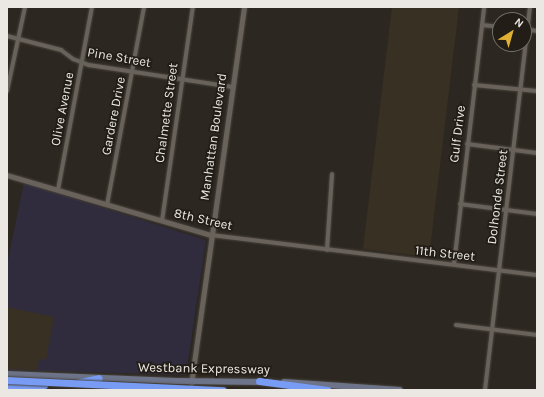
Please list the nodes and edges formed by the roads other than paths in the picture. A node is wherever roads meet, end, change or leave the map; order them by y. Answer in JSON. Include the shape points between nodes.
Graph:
{"nodes":[{"id":1,"x":25,"y":7,"type":"edge"},
{"id":2,"x":92,"y":7,"type":"edge"},
{"id":3,"x":144,"y":7,"type":"edge"},
{"id":4,"x":193,"y":7,"type":"edge"},
{"id":5,"x":244,"y":7,"type":"edge"},
{"id":6,"x":484,"y":7,"type":"edge"},
{"id":7,"x":482,"y":25,"type":"junction"},
{"id":8,"x":492,"y":26,"type":"edge"},
{"id":9,"x":7,"y":36,"type":"edge"},
{"id":10,"x":18,"y":38,"type":"junction"},
{"id":11,"x":524,"y":52,"type":"edge"},
{"id":12,"x":82,"y":62,"type":"junction"},
{"id":13,"x":133,"y":71,"type":"junction"},
{"id":14,"x":182,"y":79,"type":"junction"},
{"id":15,"x":474,"y":86,"type":"junction"},
{"id":16,"x":232,"y":87,"type":"junction"},
{"id":17,"x":520,"y":90,"type":"junction"},
{"id":18,"x":7,"y":91,"type":"edge"},
{"id":19,"x":537,"y":91,"type":"edge"},
{"id":20,"x":467,"y":144,"type":"junction"},
{"id":21,"x":513,"y":150,"type":"junction"},
{"id":22,"x":537,"y":153,"type":"edge"},
{"id":23,"x":332,"y":174,"type":"dead end"},
{"id":24,"x":7,"y":175,"type":"edge"},
{"id":25,"x":58,"y":190,"type":"junction"},
{"id":26,"x":460,"y":204,"type":"junction"},
{"id":27,"x":107,"y":205,"type":"junction"},
{"id":28,"x":506,"y":211,"type":"junction"},
{"id":29,"x":537,"y":214,"type":"edge"},
{"id":30,"x":162,"y":221,"type":"junction"},
{"id":31,"x":211,"y":235,"type":"junction"},
{"id":32,"x":327,"y":250,"type":"junction"},
{"id":33,"x":399,"y":259,"type":"joint"},
{"id":34,"x":454,"y":264,"type":"junction"},
{"id":35,"x":499,"y":270,"type":"junction"},
{"id":36,"x":537,"y":275,"type":"edge"},
{"id":37,"x":456,"y":325,"type":"dead end"},
{"id":38,"x":492,"y":329,"type":"junction"},
{"id":39,"x":537,"y":335,"type":"edge"},
{"id":40,"x":7,"y":374,"type":"edge"},
{"id":41,"x":99,"y":378,"type":"junction"},
{"id":42,"x":7,"y":380,"type":"edge"},
{"id":43,"x":161,"y":381,"type":"junction"},
{"id":44,"x":191,"y":381,"type":"junction"},
{"id":45,"x":259,"y":382,"type":"junction"},
{"id":46,"x":7,"y":385,"type":"edge"},
{"id":47,"x":169,"y":390,"type":"edge"},
{"id":48,"x":190,"y":390,"type":"edge"},
{"id":49,"x":223,"y":390,"type":"edge"},
{"id":50,"x":327,"y":390,"type":"edge"},
{"id":51,"x":400,"y":390,"type":"edge"},
{"id":52,"x":485,"y":390,"type":"edge"}],
"edges":[{"from":1,"to":10,"type":"street"},
{"from":2,"to":12,"type":"street","name":"Olive Avenue"},
{"from":3,"to":13,"type":"street","name":"Gardere Drive"},
{"from":4,"to":14,"type":"street","name":"Chalmette Street"},
{"from":5,"to":16,"type":"street","name":"Manhattan Boulevard"},
{"from":6,"to":7,"type":"street","name":"Gulf Drive"},
{"from":7,"to":8,"type":"street"},
{"from":7,"to":15,"type":"street","name":"Gulf Drive"},
{"from":9,"to":10,"type":"street","name":"Pine Street"},
{"from":10,"to":12,"type":"street","name":"Pine Street","via":[[61,50]]},
{"from":10,"to":18,"type":"street"},
{"from":11,"to":17,"type":"street","name":"Dolhonde Street"},
{"from":12,"to":13,"type":"street","name":"Pine Street"},
{"from":12,"to":25,"type":"street","name":"Olive Avenue"},
{"from":13,"to":14,"type":"street","name":"Pine Street"},
{"from":13,"to":27,"type":"street","name":"Gardere Drive"},
{"from":14,"to":16,"type":"street","name":"Pine Street"},
{"from":14,"to":30,"type":"street","name":"Chalmette Street"},
{"from":15,"to":17,"type":"street"},
{"from":15,"to":20,"type":"street","name":"Gulf Drive"},
{"from":16,"to":31,"type":"street","name":"Manhattan Boulevard"},
{"from":17,"to":19,"type":"street"},
{"from":17,"to":21,"type":"street","name":"Dolhonde Street"},
{"from":20,"to":21,"type":"street"},
{"from":20,"to":26,"type":"street","name":"Gulf Drive"},
{"from":21,"to":22,"type":"street"},
{"from":21,"to":28,"type":"street","name":"Dolhonde Street"},
{"from":23,"to":32,"type":"street"},
{"from":24,"to":25,"type":"street","name":"8th Street"},
{"from":25,"to":27,"type":"street","name":"8th Street"},
{"from":26,"to":28,"type":"street"},
{"from":26,"to":34,"type":"street","name":"Gulf Drive"},
{"from":27,"to":30,"type":"street","name":"8th Street"},
{"from":28,"to":29,"type":"street"},
{"from":28,"to":35,"type":"street","name":"Dolhonde Street"},
{"from":30,"to":31,"type":"street","name":"8th Street"},
{"from":31,"to":32,"type":"street","name":"8th Street"},
{"from":31,"to":44,"type":"street","name":"Manhattan Boulevard"},
{"from":32,"to":33,"type":"street","name":"8th Street"},
{"from":33,"to":34,"type":"street","name":"11th Street"},
{"from":34,"to":35,"type":"street","name":"11th Street"},
{"from":35,"to":36,"type":"street","name":"11th Street"},
{"from":35,"to":38,"type":"street","name":"Dolhonde Street"},
{"from":37,"to":38,"type":"street"},
{"from":38,"to":39,"type":"street"},
{"from":38,"to":52,"type":"street","name":"Dolhonde Street"},
{"from":40,"to":41,"type":"main road","name":"Westbank Expressway"},
{"from":41,"to":43,"type":"main road","name":"Westbank Expressway"},
{"from":41,"to":46,"type":"highway","via":[[67,385]]},
{"from":42,"to":49,"type":"highway","bridge":true},
{"from":43,"to":44,"type":"main road","name":"Westbank Expressway"},
{"from":43,"to":47,"type":"main road"},
{"from":44,"to":45,"type":"main road","name":"Westbank Expressway"},
{"from":44,"to":48,"type":"street","name":"Manhattan Boulevard"},
{"from":45,"to":50,"type":"highway"},
{"from":45,"to":51,"type":"main road","name":"Westbank Expressway"}]}
